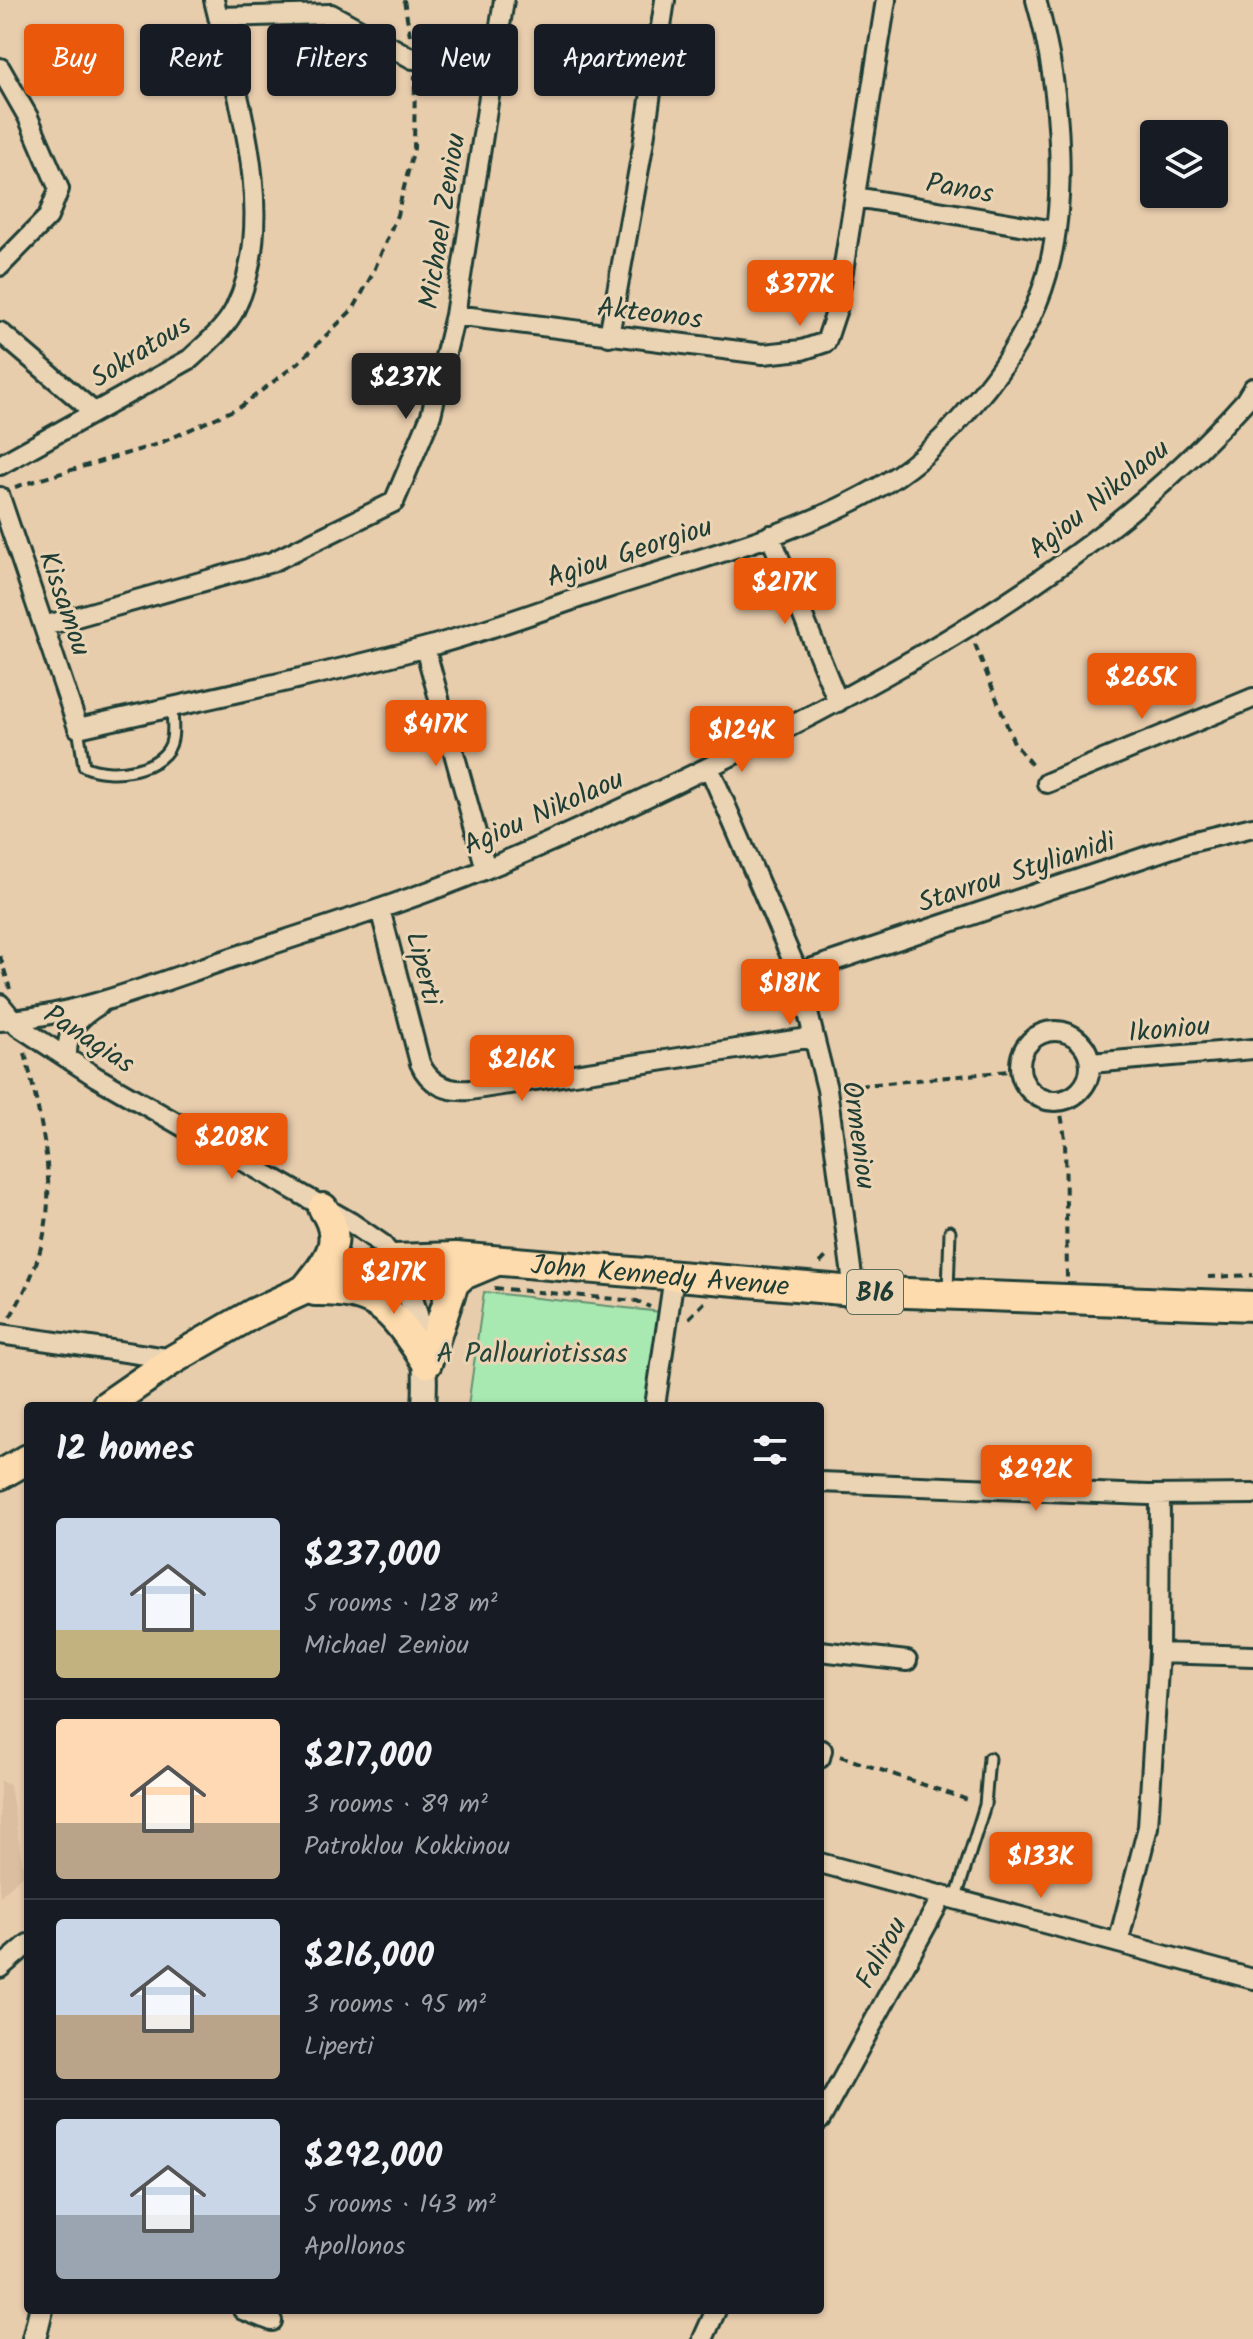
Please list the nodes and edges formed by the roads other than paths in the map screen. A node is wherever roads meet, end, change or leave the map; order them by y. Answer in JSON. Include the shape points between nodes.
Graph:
{"nodes":[{"id":1,"x":504,"y":0,"type":"edge"},
{"id":2,"x":665,"y":0,"type":"edge"},
{"id":3,"x":886,"y":0,"type":"edge"},
{"id":4,"x":1036,"y":0,"type":"edge"},
{"id":5,"x":216,"y":8,"type":"edge"},
{"id":6,"x":412,"y":58,"type":"edge"},
{"id":7,"x":0,"y":68,"type":"edge"},
{"id":8,"x":856,"y":197,"type":"junction"},
{"id":9,"x":1055,"y":231,"type":"junction"},
{"id":10,"x":0,"y":266,"type":"edge"},
{"id":11,"x":455,"y":315,"type":"junction"},
{"id":12,"x":0,"y":332,"type":"edge"},
{"id":13,"x":609,"y":336,"type":"junction"},
{"id":14,"x":1250,"y":402,"type":"edge"},
{"id":15,"x":94,"y":412,"type":"junction"},
{"id":16,"x":0,"y":465,"type":"edge"},
{"id":17,"x":0,"y":497,"type":"edge"},
{"id":18,"x":770,"y":535,"type":"junction"},
{"id":19,"x":44,"y":626,"type":"junction"},
{"id":20,"x":421,"y":649,"type":"junction"},
{"id":21,"x":1253,"y":698,"type":"edge"},
{"id":22,"x":838,"y":702,"type":"junction"},
{"id":23,"x":172,"y":706,"type":"junction"},
{"id":24,"x":78,"y":728,"type":"junction"},
{"id":25,"x":709,"y":767,"type":"junction"},
{"id":26,"x":1047,"y":783,"type":"road end"},
{"id":27,"x":1253,"y":827,"type":"edge"},
{"id":28,"x":486,"y":869,"type":"junction"},
{"id":29,"x":380,"y":909,"type":"junction"},
{"id":30,"x":798,"y":973,"type":"junction"},
{"id":31,"x":127,"y":992,"type":"junction"},
{"id":32,"x":0,"y":1004,"type":"edge"},
{"id":33,"x":12,"y":1022,"type":"edge"},
{"id":34,"x":814,"y":1037,"type":"junction"},
{"id":35,"x":1253,"y":1049,"type":"edge"},
{"id":36,"x":67,"y":1058,"type":"junction"},
{"id":37,"x":1091,"y":1063,"type":"junction"},
{"id":38,"x":323,"y":1208,"type":"junction"},
{"id":39,"x":950,"y":1231,"type":"dead end"},
{"id":40,"x":394,"y":1259,"type":"junction"},
{"id":41,"x":499,"y":1260,"type":"junction"},
{"id":42,"x":674,"y":1276,"type":"junction"},
{"id":43,"x":302,"y":1291,"type":"junction"},
{"id":44,"x":854,"y":1291,"type":"junction"},
{"id":45,"x":948,"y":1296,"type":"junction"},
{"id":46,"x":1253,"y":1306,"type":"edge"},
{"id":47,"x":2,"y":1330,"type":"edge"},
{"id":48,"x":174,"y":1359,"type":"junction"},
{"id":49,"x":427,"y":1363,"type":"junction"},
{"id":50,"x":112,"y":1402,"type":"edge"},
{"id":51,"x":424,"y":1402,"type":"edge"},
{"id":52,"x":656,"y":1402,"type":"edge"},
{"id":53,"x":24,"y":1461,"type":"edge"},
{"id":54,"x":0,"y":1475,"type":"edge"},
{"id":55,"x":824,"y":1482,"type":"edge"},
{"id":56,"x":1253,"y":1494,"type":"edge"},
{"id":57,"x":1160,"y":1495,"type":"junction"},
{"id":58,"x":824,"y":1651,"type":"edge"},
{"id":59,"x":1159,"y":1653,"type":"junction"},
{"id":60,"x":1253,"y":1656,"type":"edge"},
{"id":61,"x":907,"y":1661,"type":"dead end"},
{"id":62,"x":989,"y":1758,"type":"dead end"},
{"id":63,"x":824,"y":1864,"type":"edge"},
{"id":64,"x":950,"y":1897,"type":"junction"},
{"id":65,"x":1118,"y":1943,"type":"junction"},
{"id":66,"x":24,"y":1947,"type":"edge"},
{"id":67,"x":0,"y":1968,"type":"edge"},
{"id":68,"x":1253,"y":1979,"type":"edge"},
{"id":69,"x":824,"y":2113,"type":"edge"},
{"id":70,"x":40,"y":2314,"type":"edge"},
{"id":71,"x":252,"y":2314,"type":"edge"},
{"id":72,"x":710,"y":2314,"type":"edge"},
{"id":73,"x":272,"y":2323,"type":"edge"},
{"id":74,"x":34,"y":2339,"type":"edge"},
{"id":75,"x":703,"y":2339,"type":"edge"}],
"edges":[{"from":1,"to":11,"type":"street","name":"Michael Zeniou"},
{"from":2,"to":13,"type":"street"},
{"from":3,"to":8,"type":"street","name":"Akteonos"},
{"from":4,"to":9,"type":"street","name":"Agiou Georgiou","via":[[1056,114]]},
{"from":5,"to":6,"type":"street","via":[[331,14]]},
{"from":5,"to":15,"type":"street","name":"Sokratous","via":[[252,180],[252,260],[244,288],[234,311],[190,359]]},
{"from":7,"to":10,"type":"street","via":[[59,189],[48,217]]},
{"from":8,"to":9,"type":"street","name":"Panos"},
{"from":8,"to":13,"type":"street","name":"Akteonos","via":[[837,309],[826,342],[763,354]]},
{"from":9,"to":18,"type":"street","name":"Agiou Georgiou","via":[[1039,301],[1021,338],[953,428],[887,483]]},
{"from":11,"to":13,"type":"street","name":"Akteonos"},
{"from":11,"to":19,"type":"street","name":"Michael Zeniou","via":[[431,415],[394,502],[272,562]]},
{"from":12,"to":15,"type":"street"},
{"from":14,"to":22,"type":"street","name":"Agiou Nikolaou","via":[[1140,505],[1047,577]]},
{"from":15,"to":16,"type":"street","name":"Sokratous"},
{"from":17,"to":19,"type":"street","name":"Kissamou"},
{"from":18,"to":20,"type":"street","name":"Agiou Georgiou"},
{"from":18,"to":22,"type":"street"},
{"from":19,"to":24,"type":"street","name":"Kissamou"},
{"from":20,"to":23,"type":"street","name":"Agiou Georgiou"},
{"from":20,"to":28,"type":"street","via":[[427,655]]},
{"from":21,"to":26,"type":"street"},
{"from":22,"to":25,"type":"street","name":"Agiou Nikolaou"},
{"from":23,"to":24,"type":"street","name":"Agiou Georgiou"},
{"from":23,"to":24,"type":"lane","via":[[172,740],[164,756],[137,769],[107,774],[84,766]]},
{"from":25,"to":28,"type":"street","name":"Agiou Nikolaou"},
{"from":25,"to":30,"type":"street","name":"Ormeniou"},
{"from":27,"to":30,"type":"street","name":"Stavrou Stylianidi","via":[[1187,843]]},
{"from":28,"to":29,"type":"street","name":"Agiou Nikolaou"},
{"from":29,"to":31,"type":"street","name":"Agiou Nikolaou"},
{"from":29,"to":34,"type":"street","name":"Liperti","via":[[420,1063],[429,1079],[445,1088],[470,1090]]},
{"from":30,"to":34,"type":"street","name":"Ormeniou"},
{"from":31,"to":33,"type":"street","name":"Agiou Nikolaou"},
{"from":31,"to":36,"type":"street","name":"Agiou Nikolaou","via":[[89,1011],[73,1026]]},
{"from":32,"to":33,"type":"street","name":"Panagias"},
{"from":33,"to":36,"type":"street","name":"Panagias"},
{"from":34,"to":44,"type":"street","name":"Ormeniou","via":[[827,1089]]},
{"from":35,"to":37,"type":"street","name":"Ikoniou"},
{"from":36,"to":38,"type":"street","name":"Panagias"},
{"from":37,"to":37,"type":"street","name":"Ikoniou","via":[[1079,1093],[1059,1102],[1037,1097],[1020,1070],[1026,1046],[1046,1032],[1058,1031],[1080,1041]]},
{"from":38,"to":40,"type":"street","name":"Panagias","via":[[368,1234]]},
{"from":38,"to":43,"type":"main road","via":[[335,1231],[334,1249]]},
{"from":39,"to":45,"type":"lane"},
{"from":40,"to":41,"type":"main road","name":"John Kennedy Avenue","number":"B16"},
{"from":40,"to":43,"type":"main road","name":"John Kennedy Avenue","number":"B16"},
{"from":40,"to":49,"type":"street","via":[[416,1311]]},
{"from":41,"to":42,"type":"main road","name":"John Kennedy Avenue","number":"B16"},
{"from":41,"to":49,"type":"main road","via":[[454,1283]]},
{"from":42,"to":44,"type":"main road","name":"John Kennedy Avenue","number":"B16"},
{"from":42,"to":52,"type":"street"},
{"from":43,"to":48,"type":"main road","name":"John Kennedy Avenue","number":"B16"},
{"from":43,"to":49,"type":"main road","via":[[348,1292],[371,1299],[395,1318]]},
{"from":44,"to":45,"type":"main road","name":"John Kennedy Avenue","number":"B16"},
{"from":45,"to":46,"type":"main road","name":"John Kennedy Avenue","number":"B16"},
{"from":47,"to":48,"type":"street"},
{"from":48,"to":50,"type":"main road","name":"John Kennedy Avenue","number":"B16"},
{"from":49,"to":51,"type":"street"},
{"from":53,"to":54,"type":"main road"},
{"from":55,"to":57,"type":"street"},
{"from":56,"to":57,"type":"street"},
{"from":57,"to":59,"type":"street"},
{"from":58,"to":61,"type":"street"},
{"from":59,"to":60,"type":"street"},
{"from":59,"to":65,"type":"street","via":[[1145,1849]]},
{"from":62,"to":64,"type":"lane","via":[[985,1805]]},
{"from":63,"to":64,"type":"street"},
{"from":64,"to":65,"type":"street"},
{"from":64,"to":69,"type":"street","name":"Falirou"},
{"from":65,"to":68,"type":"street"},
{"from":66,"to":67,"type":"street"},
{"from":70,"to":74,"type":"street"},
{"from":71,"to":73,"type":"street"},
{"from":72,"to":75,"type":"street"}]}
